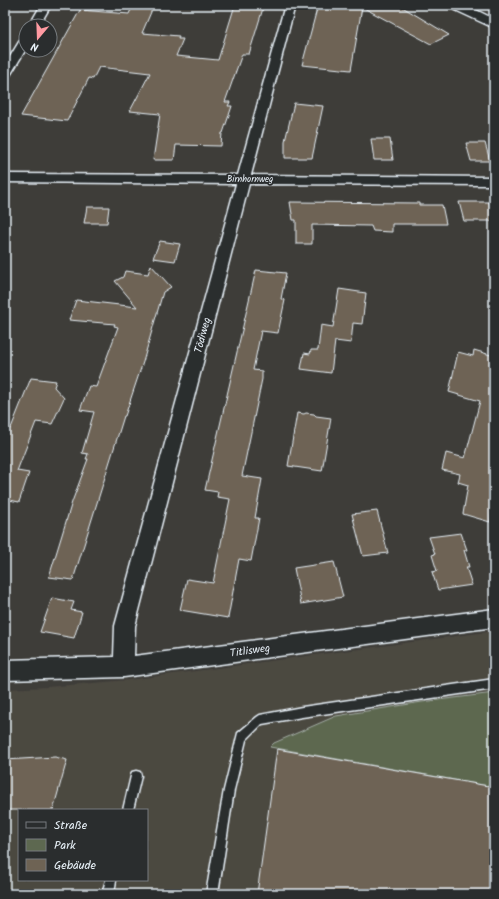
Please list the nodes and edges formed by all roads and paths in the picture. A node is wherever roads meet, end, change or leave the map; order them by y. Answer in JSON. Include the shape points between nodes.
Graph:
{"nodes":[{"id":1,"x":46,"y":5,"type":"edge"},
{"id":2,"x":290,"y":5,"type":"edge"},
{"id":3,"x":456,"y":5,"type":"edge"},
{"id":4,"x":39,"y":18,"type":"edge"},
{"id":5,"x":494,"y":24,"type":"edge"},
{"id":6,"x":18,"y":53,"type":"edge"},
{"id":7,"x":5,"y":75,"type":"edge"},
{"id":8,"x":5,"y":178,"type":"edge"},
{"id":9,"x":243,"y":179,"type":"junction"},
{"id":10,"x":494,"y":181,"type":"edge"},
{"id":11,"x":494,"y":618,"type":"edge"},
{"id":12,"x":124,"y":668,"type":"junction"},
{"id":13,"x":5,"y":670,"type":"edge"},
{"id":14,"x":494,"y":684,"type":"edge"},
{"id":15,"x":136,"y":776,"type":"dead end"},
{"id":16,"x":128,"y":809,"type":"edge"},
{"id":17,"x":111,"y":881,"type":"edge"},
{"id":18,"x":108,"y":894,"type":"edge"},
{"id":19,"x":212,"y":894,"type":"edge"}],
"edges":[{"from":1,"to":4,"type":"street"},
{"from":2,"to":9,"type":"street","name":"Tödiweg"},
{"from":3,"to":5,"type":"street"},
{"from":6,"to":7,"type":"street"},
{"from":8,"to":9,"type":"street","name":"Birnhornweg"},
{"from":9,"to":10,"type":"street","name":"Birnhornweg"},
{"from":9,"to":12,"type":"street","name":"Tödiweg","via":[[125,626]]},
{"from":11,"to":12,"type":"street","name":"Titlisweg"},
{"from":12,"to":13,"type":"street","name":"Titlisweg"},
{"from":14,"to":19,"type":"lane","via":[[260,720],[242,737],[229,790]]},
{"from":15,"to":16,"type":"lane"},
{"from":17,"to":18,"type":"lane"}]}
